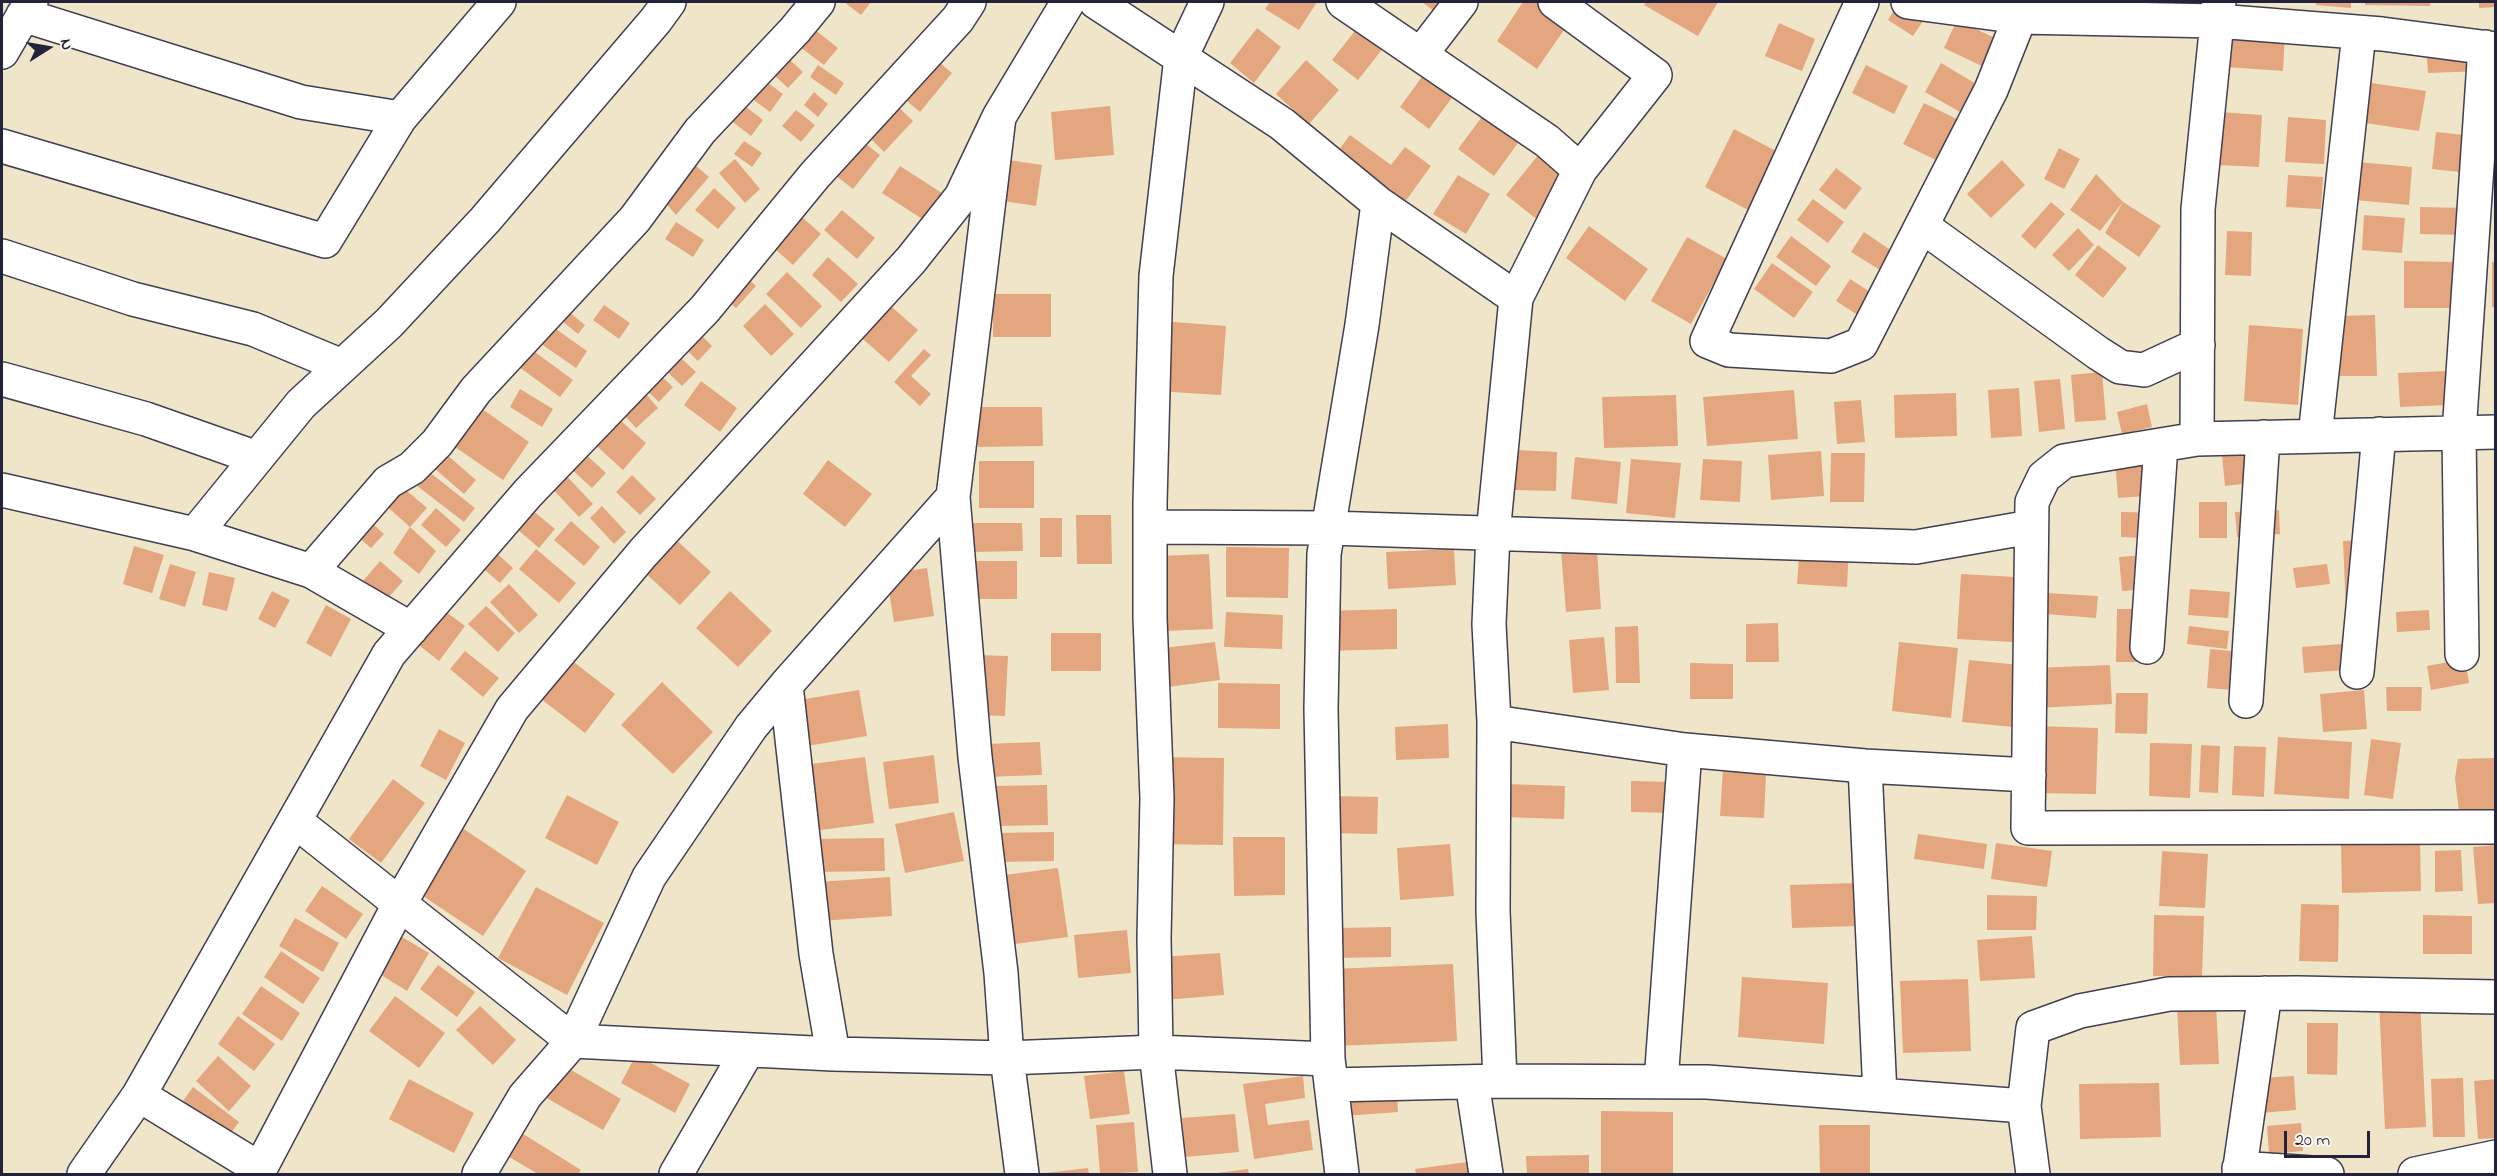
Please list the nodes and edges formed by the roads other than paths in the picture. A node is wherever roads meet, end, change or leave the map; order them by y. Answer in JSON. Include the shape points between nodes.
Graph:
{"nodes":[{"id":1,"x":500,"y":2,"type":"edge"},
{"id":2,"x":669,"y":2,"type":"edge"},
{"id":3,"x":818,"y":2,"type":"edge"},
{"id":4,"x":969,"y":2,"type":"edge"},
{"id":5,"x":1068,"y":2,"type":"edge"},
{"id":6,"x":1096,"y":2,"type":"edge"},
{"id":7,"x":1207,"y":2,"type":"edge"},
{"id":8,"x":1343,"y":2,"type":"edge"},
{"id":9,"x":1461,"y":2,"type":"edge"},
{"id":10,"x":1555,"y":2,"type":"edge"},
{"id":11,"x":1862,"y":2,"type":"edge"},
{"id":12,"x":1908,"y":2,"type":"edge"},
{"id":13,"x":27,"y":8,"type":"edge"},
{"id":14,"x":2218,"y":11,"type":"edge"},
{"id":15,"x":2020,"y":17,"type":"junction"},
{"id":16,"x":2359,"y":33,"type":"junction"},
{"id":17,"x":2490,"y":48,"type":"edge"},
{"id":18,"x":2,"y":52,"type":"edge"},
{"id":19,"x":1421,"y":54,"type":"junction"},
{"id":20,"x":1181,"y":57,"type":"junction"},
{"id":21,"x":999,"y":117,"type":"junction"},
{"id":22,"x":400,"y":118,"type":"junction"},
{"id":23,"x":2,"y":146,"type":"edge"},
{"id":24,"x":1580,"y":170,"type":"junction"},
{"id":25,"x":1378,"y":203,"type":"junction"},
{"id":26,"x":1922,"y":226,"type":"junction"},
{"id":27,"x":2,"y":256,"type":"edge"},
{"id":28,"x":1516,"y":298,"type":"junction"},
{"id":29,"x":2198,"y":345,"type":"junction"},
{"id":30,"x":342,"y":366,"type":"junction"},
{"id":31,"x":2,"y":380,"type":"edge"},
{"id":32,"x":2496,"y":432,"type":"edge"},
{"id":33,"x":2459,"y":433,"type":"junction"},
{"id":34,"x":2379,"y":434,"type":"junction"},
{"id":35,"x":2315,"y":436,"type":"junction"},
{"id":36,"x":2263,"y":437,"type":"junction"},
{"id":37,"x":2197,"y":439,"type":"junction"},
{"id":38,"x":2161,"y":445,"type":"junction"},
{"id":39,"x":257,"y":458,"type":"junction"},
{"id":40,"x":2,"y":490,"type":"edge"},
{"id":41,"x":953,"y":497,"type":"junction"},
{"id":42,"x":1151,"y":527,"type":"junction"},
{"id":43,"x":2031,"y":527,"type":"junction"},
{"id":44,"x":1329,"y":528,"type":"junction"},
{"id":45,"x":195,"y":534,"type":"junction"},
{"id":46,"x":1493,"y":534,"type":"junction"},
{"id":47,"x":311,"y":571,"type":"junction"},
{"id":48,"x":411,"y":629,"type":"junction"},
{"id":49,"x":2147,"y":647,"type":"dead end"},
{"id":50,"x":2462,"y":654,"type":"dead end"},
{"id":51,"x":2357,"y":672,"type":"dead end"},
{"id":52,"x":786,"y":686,"type":"junction"},
{"id":53,"x":2246,"y":701,"type":"dead end"},
{"id":54,"x":1494,"y":722,"type":"junction"},
{"id":55,"x":1685,"y":750,"type":"junction"},
{"id":56,"x":1865,"y":766,"type":"junction"},
{"id":57,"x":2029,"y":775,"type":"junction"},
{"id":58,"x":295,"y":821,"type":"junction"},
{"id":59,"x":2496,"y":827,"type":"edge"},
{"id":60,"x":400,"y":903,"type":"junction"},
{"id":61,"x":2265,"y":993,"type":"junction"},
{"id":62,"x":2496,"y":997,"type":"edge"},
{"id":63,"x":573,"y":1041,"type":"junction"},
{"id":64,"x":748,"y":1050,"type":"junction"},
{"id":65,"x":1156,"y":1052,"type":"junction"},
{"id":66,"x":833,"y":1054,"type":"junction"},
{"id":67,"x":1007,"y":1058,"type":"junction"},
{"id":68,"x":1330,"y":1072,"type":"junction"},
{"id":69,"x":1486,"y":1081,"type":"junction"},
{"id":70,"x":1661,"y":1082,"type":"junction"},
{"id":71,"x":140,"y":1095,"type":"junction"},
{"id":72,"x":1880,"y":1095,"type":"junction"},
{"id":73,"x":2024,"y":1106,"type":"junction"},
{"id":74,"x":2496,"y":1157,"type":"edge"},
{"id":75,"x":2239,"y":1171,"type":"edge"},
{"id":76,"x":258,"y":1172,"type":"edge"},
{"id":77,"x":84,"y":1174,"type":"edge"},
{"id":78,"x":479,"y":1174,"type":"edge"},
{"id":79,"x":676,"y":1174,"type":"edge"},
{"id":80,"x":1022,"y":1174,"type":"edge"},
{"id":81,"x":1170,"y":1174,"type":"edge"},
{"id":82,"x":1342,"y":1174,"type":"edge"},
{"id":83,"x":1486,"y":1174,"type":"edge"},
{"id":84,"x":2033,"y":1174,"type":"edge"},
{"id":85,"x":2327,"y":1174,"type":"edge"},
{"id":86,"x":2415,"y":1174,"type":"edge"}],
"edges":[{"from":1,"to":22,"type":"street"},
{"from":2,"to":30,"type":"street","via":[[485,220],[389,323]]},
{"from":3,"to":47,"type":"street","via":[[700,130],[635,219],[476,390],[437,443],[412,468],[388,482]]},
{"from":4,"to":48,"type":"street","via":[[958,19],[816,175],[705,309],[528,493]]},
{"from":5,"to":21,"type":"street"},
{"from":6,"to":20,"type":"street"},
{"from":7,"to":20,"type":"street"},
{"from":8,"to":19,"type":"street"},
{"from":9,"to":19,"type":"street"},
{"from":10,"to":24,"type":"street","via":[[1655,75]]},
{"from":11,"to":26,"type":"street","via":[[1707,341],[1728,350],[1831,356],[1861,344]]},
{"from":12,"to":15,"type":"street"},
{"from":13,"to":18,"type":"street"},
{"from":13,"to":22,"type":"street","via":[[301,102]]},
{"from":14,"to":15,"type":"street"},
{"from":14,"to":16,"type":"street"},
{"from":14,"to":29,"type":"street","via":[[2198,209]]},
{"from":15,"to":26,"type":"street","via":[[1991,90]]},
{"from":16,"to":17,"type":"street"},
{"from":16,"to":35,"type":"street"},
{"from":17,"to":33,"type":"street"},
{"from":19,"to":24,"type":"street","via":[[1546,141]]},
{"from":20,"to":25,"type":"street","via":[[1282,124]]},
{"from":20,"to":42,"type":"street","via":[[1156,276]]},
{"from":21,"to":41,"type":"street"},
{"from":21,"to":60,"type":"street","via":[[961,197],[911,260],[643,553],[512,709]]},
{"from":22,"to":23,"type":"street","via":[[325,241]]},
{"from":24,"to":28,"type":"street"},
{"from":25,"to":28,"type":"street"},
{"from":25,"to":44,"type":"street"},
{"from":26,"to":29,"type":"street","via":[[2120,367],[2144,370]]},
{"from":27,"to":30,"type":"street","via":[[133,299],[253,329]]},
{"from":28,"to":46,"type":"street"},
{"from":29,"to":37,"type":"street"},
{"from":30,"to":39,"type":"street","via":[[301,404]]},
{"from":31,"to":39,"type":"street","via":[[146,419]]},
{"from":32,"to":33,"type":"street"},
{"from":33,"to":34,"type":"street"},
{"from":33,"to":50,"type":"street"},
{"from":34,"to":35,"type":"street"},
{"from":34,"to":51,"type":"street"},
{"from":35,"to":36,"type":"street"},
{"from":36,"to":37,"type":"street"},
{"from":36,"to":53,"type":"street"},
{"from":37,"to":38,"type":"street"},
{"from":38,"to":43,"type":"street","via":[[2064,461],[2044,477],[2032,502]]},
{"from":38,"to":49,"type":"street"},
{"from":39,"to":45,"type":"street"},
{"from":40,"to":45,"type":"street"},
{"from":41,"to":52,"type":"street"},
{"from":41,"to":67,"type":"street","via":[[975,757],[1001,973]]},
{"from":42,"to":44,"type":"street"},
{"from":42,"to":65,"type":"street","via":[[1150,618],[1157,798]]},
{"from":43,"to":46,"type":"street","via":[[1916,547]]},
{"from":43,"to":57,"type":"street"},
{"from":44,"to":46,"type":"street"},
{"from":44,"to":68,"type":"street","via":[[1324,554],[1321,709]]},
{"from":45,"to":47,"type":"street"},
{"from":46,"to":54,"type":"street","via":[[1489,624]]},
{"from":47,"to":48,"type":"street"},
{"from":48,"to":58,"type":"street","via":[[389,654]]},
{"from":52,"to":63,"type":"street","via":[[751,726],[649,877]]},
{"from":52,"to":66,"type":"street","via":[[816,954]]},
{"from":54,"to":55,"type":"street"},
{"from":54,"to":69,"type":"street"},
{"from":55,"to":56,"type":"street"},
{"from":55,"to":70,"type":"street"},
{"from":56,"to":57,"type":"street"},
{"from":56,"to":72,"type":"street"},
{"from":57,"to":59,"type":"street","via":[[2028,828]]},
{"from":58,"to":60,"type":"street"},
{"from":58,"to":71,"type":"street"},
{"from":60,"to":63,"type":"street"},
{"from":60,"to":76,"type":"street"},
{"from":61,"to":62,"type":"street"},
{"from":61,"to":73,"type":"street","via":[[2169,994],[2080,1011],[2033,1028]]},
{"from":61,"to":75,"type":"street"},
{"from":63,"to":64,"type":"street"},
{"from":63,"to":78,"type":"street","via":[[525,1096]]},
{"from":64,"to":66,"type":"street"},
{"from":64,"to":79,"type":"street"},
{"from":65,"to":67,"type":"street"},
{"from":65,"to":68,"type":"street"},
{"from":65,"to":81,"type":"street"},
{"from":66,"to":67,"type":"street"},
{"from":67,"to":80,"type":"street"},
{"from":68,"to":69,"type":"street"},
{"from":68,"to":82,"type":"street"},
{"from":69,"to":70,"type":"street"},
{"from":69,"to":83,"type":"street"},
{"from":70,"to":72,"type":"street"},
{"from":71,"to":76,"type":"street"},
{"from":71,"to":77,"type":"street"},
{"from":72,"to":73,"type":"street"},
{"from":73,"to":84,"type":"street"},
{"from":74,"to":86,"type":"street"},
{"from":75,"to":85,"type":"street"}]}
